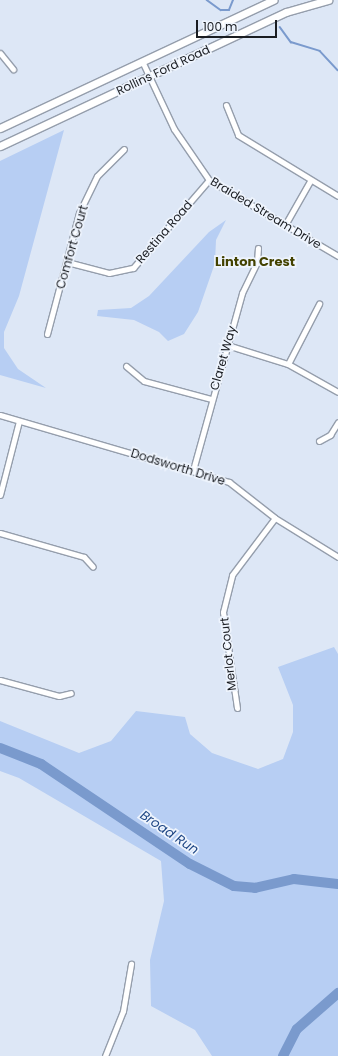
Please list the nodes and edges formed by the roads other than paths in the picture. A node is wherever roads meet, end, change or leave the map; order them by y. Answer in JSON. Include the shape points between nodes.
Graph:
{"nodes":[{"id":1,"x":273,"y":0,"type":"edge"},
{"id":2,"x":328,"y":0,"type":"edge"},
{"id":3,"x":0,"y":53,"type":"edge"},
{"id":4,"x":142,"y":62,"type":"junction"},
{"id":5,"x":13,"y":69,"type":"dead end"},
{"id":6,"x":149,"y":76,"type":"junction"},
{"id":7,"x":226,"y":104,"type":"dead end"},
{"id":8,"x":0,"y":128,"type":"edge"},
{"id":9,"x":0,"y":146,"type":"edge"},
{"id":10,"x":124,"y":149,"type":"dead end"},
{"id":11,"x":209,"y":180,"type":"junction"},
{"id":12,"x":310,"y":181,"type":"junction"},
{"id":13,"x":338,"y":196,"type":"edge"},
{"id":14,"x":285,"y":225,"type":"junction"},
{"id":15,"x":258,"y":248,"type":"dead end"},
{"id":16,"x":338,"y":256,"type":"edge"},
{"id":17,"x":67,"y":262,"type":"junction"},
{"id":18,"x":320,"y":304,"type":"dead end"},
{"id":19,"x":47,"y":334,"type":"dead end"},
{"id":20,"x":227,"y":345,"type":"junction"},
{"id":21,"x":288,"y":364,"type":"junction"},
{"id":22,"x":126,"y":366,"type":"dead end"},
{"id":23,"x":338,"y":392,"type":"edge"},
{"id":24,"x":211,"y":399,"type":"junction"},
{"id":25,"x":0,"y":415,"type":"edge"},
{"id":26,"x":19,"y":421,"type":"junction"},
{"id":27,"x":338,"y":422,"type":"edge"},
{"id":28,"x":319,"y":441,"type":"dead end"},
{"id":29,"x":193,"y":470,"type":"junction"},
{"id":30,"x":0,"y":495,"type":"edge"},
{"id":31,"x":275,"y":518,"type":"junction"},
{"id":32,"x":0,"y":533,"type":"edge"},
{"id":33,"x":338,"y":557,"type":"edge"},
{"id":34,"x":93,"y":567,"type":"dead end"},
{"id":35,"x":0,"y":680,"type":"edge"},
{"id":36,"x":71,"y":693,"type":"dead end"},
{"id":37,"x":236,"y":708,"type":"dead end"},
{"id":38,"x":131,"y":964,"type":"dead end"},
{"id":39,"x":105,"y":1056,"type":"edge"}],
"edges":[{"from":1,"to":4,"type":"main road","name":"Rollins Ford Road"},
{"from":2,"to":6,"type":"main road","name":"Rollins Ford Road","via":[[286,12]]},
{"from":3,"to":5,"type":"street"},
{"from":4,"to":6,"type":"street","name":"Braided Stream Drive"},
{"from":4,"to":8,"type":"main road","name":"Rollins Ford Road"},
{"from":6,"to":9,"type":"main road","name":"Rollins Ford Road"},
{"from":6,"to":11,"type":"street","name":"Braided Stream Drive","via":[[192,161]]},
{"from":7,"to":12,"type":"street","via":[[238,135]]},
{"from":10,"to":17,"type":"street","name":"Comfort Court","via":[[97,176],[79,213]]},
{"from":11,"to":14,"type":"street","name":"Braided Stream Drive"},
{"from":11,"to":17,"type":"street","name":"Restina Road","via":[[133,268],[109,273]]},
{"from":12,"to":13,"type":"street"},
{"from":12,"to":14,"type":"street"},
{"from":14,"to":16,"type":"street","name":"Braided Stream Drive"},
{"from":15,"to":20,"type":"street","name":"Claret Way","via":[[257,262],[242,293]]},
{"from":17,"to":19,"type":"street","name":"Comfort Court"},
{"from":18,"to":21,"type":"street"},
{"from":20,"to":21,"type":"street"},
{"from":20,"to":24,"type":"street","name":"Claret Way"},
{"from":21,"to":23,"type":"street"},
{"from":22,"to":24,"type":"street","via":[[144,380]]},
{"from":24,"to":29,"type":"street","name":"Claret Way"},
{"from":25,"to":26,"type":"street","name":"Dodsworth Drive"},
{"from":26,"to":29,"type":"street","name":"Dodsworth Drive"},
{"from":26,"to":30,"type":"street"},
{"from":27,"to":28,"type":"street","via":[[330,435]]},
{"from":29,"to":31,"type":"street","name":"Dodsworth Drive","via":[[229,482]]},
{"from":31,"to":33,"type":"street","name":"Dodsworth Drive"},
{"from":31,"to":37,"type":"street","name":"Merlot Court","via":[[232,575],[223,612]]},
{"from":32,"to":34,"type":"street","via":[[84,557]]},
{"from":35,"to":36,"type":"street","via":[[59,696]]},
{"from":38,"to":39,"type":"street","via":[[123,1011]]}]}
